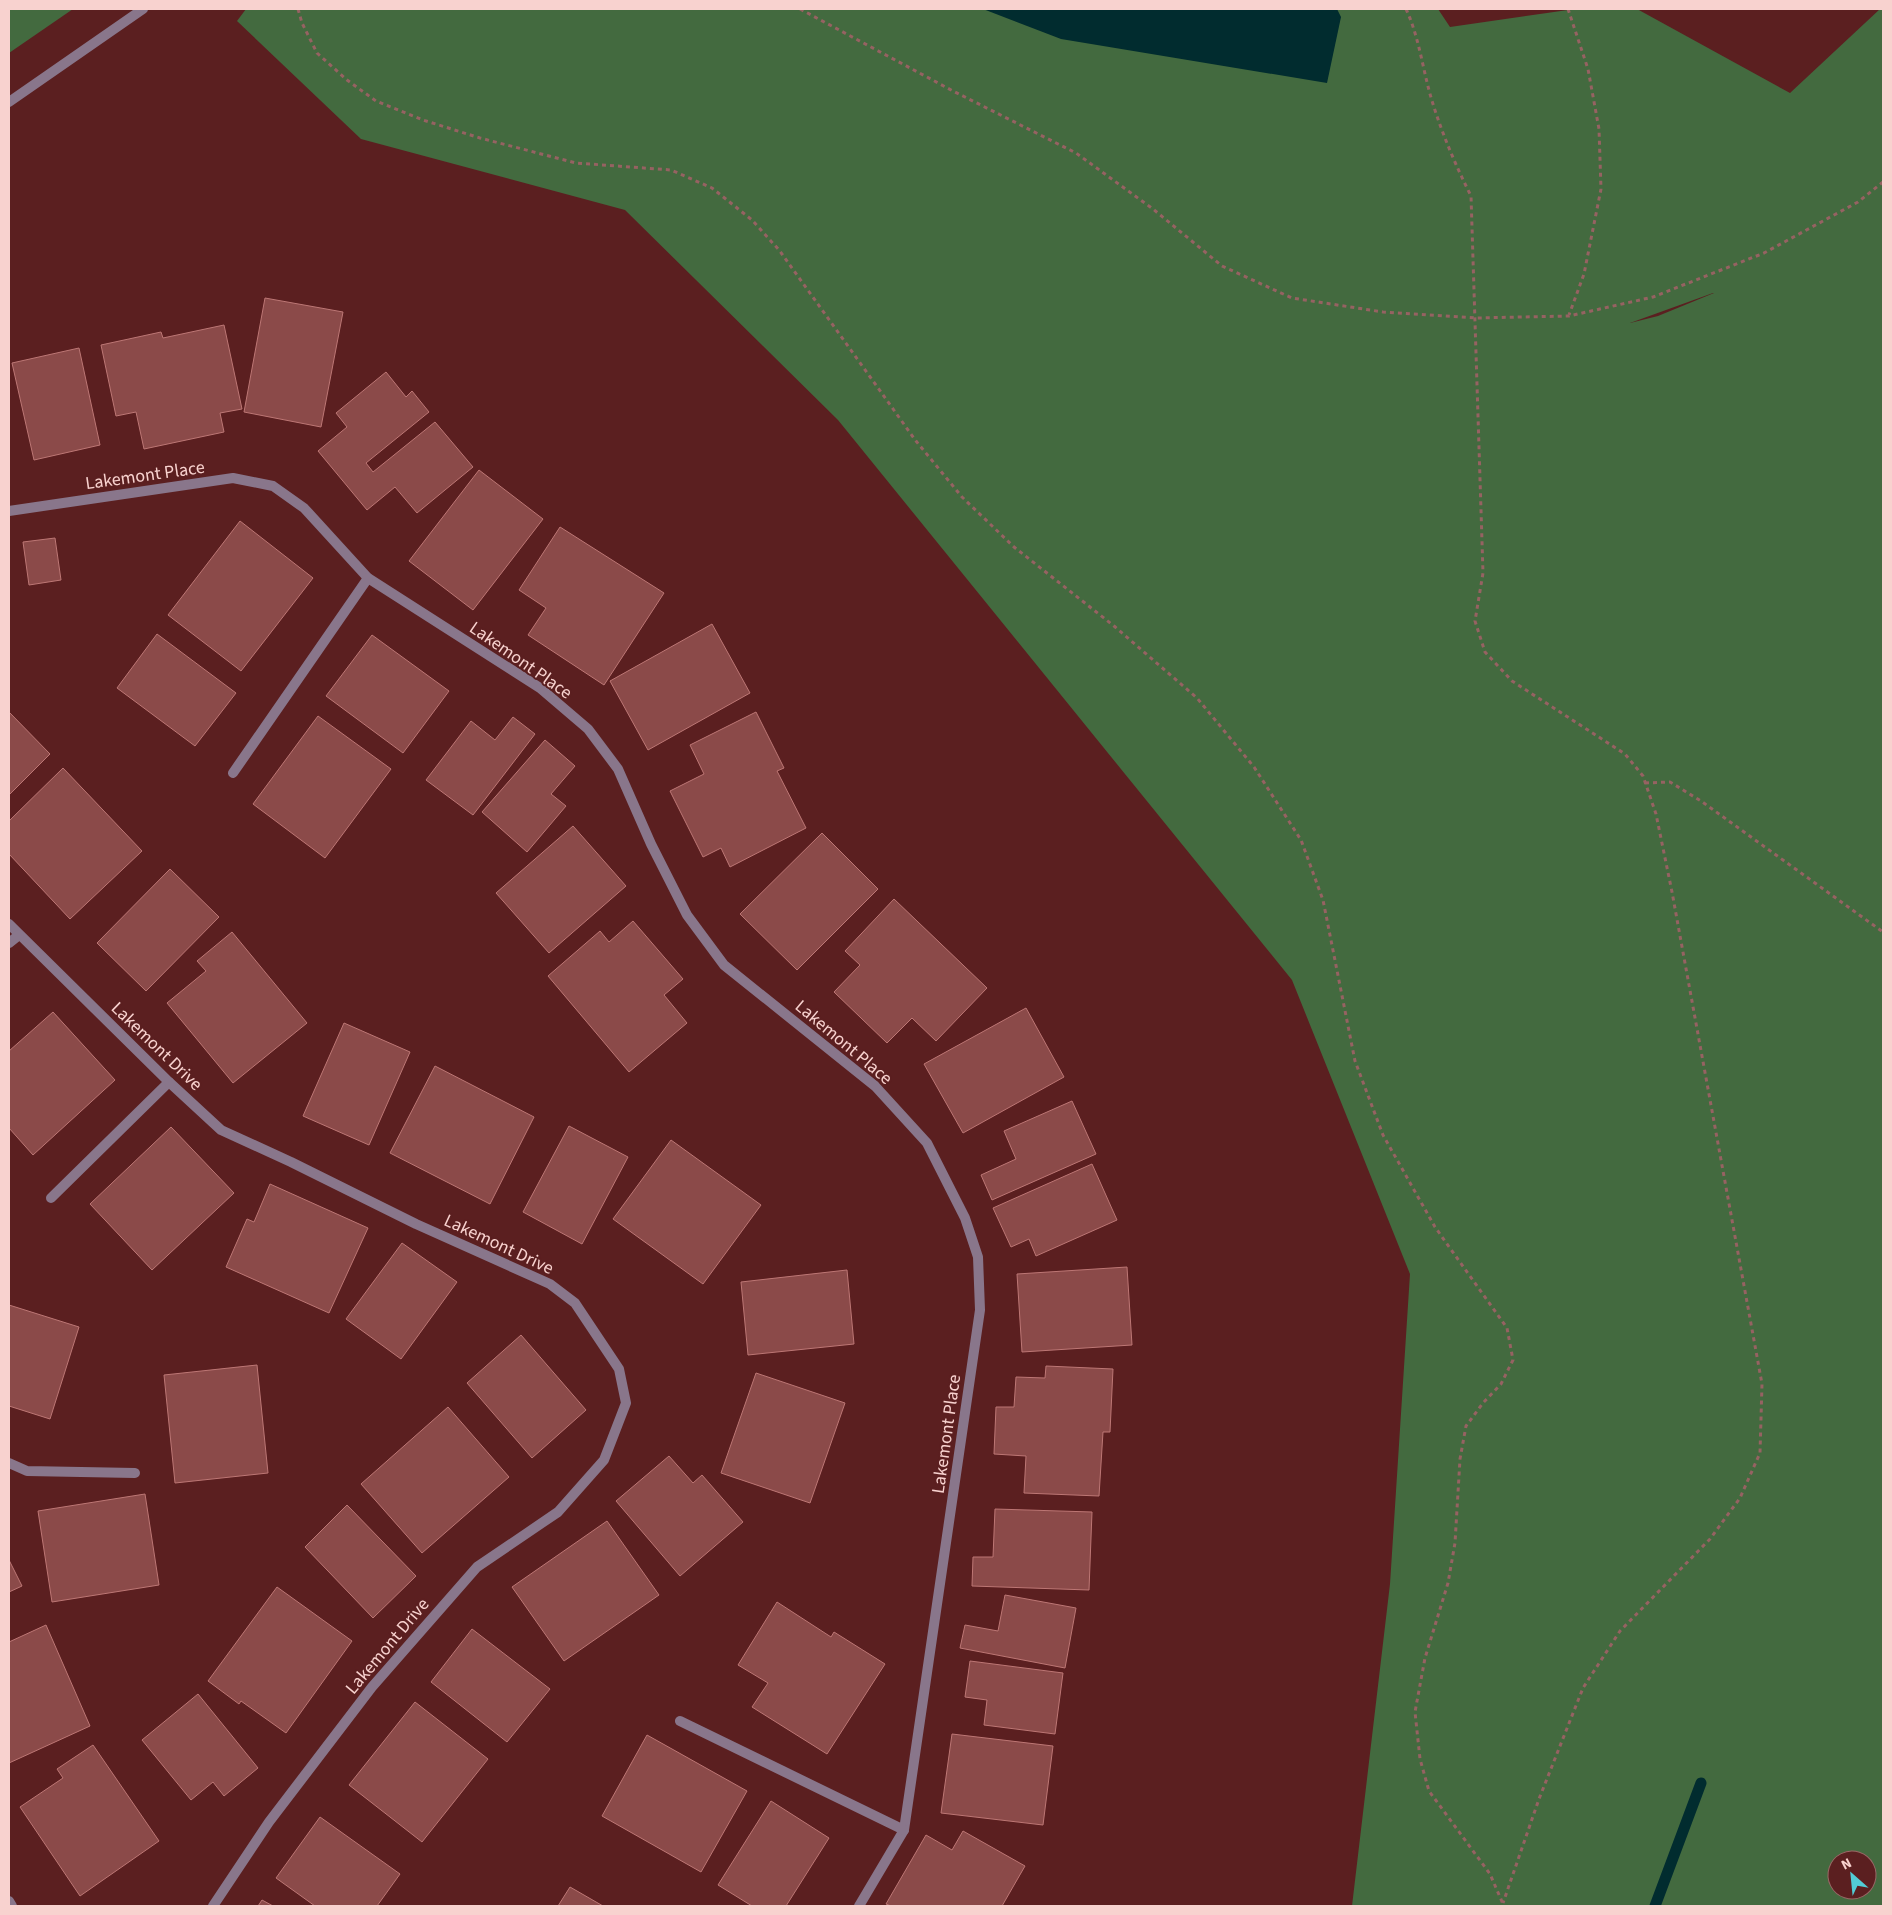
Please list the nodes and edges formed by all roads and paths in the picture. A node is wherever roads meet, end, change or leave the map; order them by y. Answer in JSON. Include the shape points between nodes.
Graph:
{"nodes":[{"id":1,"x":143,"y":9,"type":"edge"},
{"id":2,"x":298,"y":9,"type":"edge"},
{"id":3,"x":800,"y":9,"type":"edge"},
{"id":4,"x":1406,"y":9,"type":"edge"},
{"id":5,"x":1568,"y":9,"type":"edge"},
{"id":6,"x":9,"y":102,"type":"edge"},
{"id":7,"x":1883,"y":182,"type":"edge"},
{"id":8,"x":1569,"y":316,"type":"junction"},
{"id":9,"x":1476,"y":318,"type":"junction"},
{"id":10,"x":9,"y":510,"type":"edge"},
{"id":11,"x":368,"y":578,"type":"junction"},
{"id":12,"x":233,"y":773,"type":"dead end"},
{"id":13,"x":1645,"y":783,"type":"junction"},
{"id":14,"x":9,"y":924,"type":"edge"},
{"id":15,"x":1883,"y":932,"type":"edge"},
{"id":16,"x":19,"y":935,"type":"junction"},
{"id":17,"x":9,"y":943,"type":"edge"},
{"id":18,"x":169,"y":1082,"type":"junction"},
{"id":19,"x":51,"y":1198,"type":"dead end"},
{"id":20,"x":9,"y":1463,"type":"edge"},
{"id":21,"x":134,"y":1473,"type":"dead end"},
{"id":22,"x":680,"y":1721,"type":"dead end"},
{"id":23,"x":904,"y":1830,"type":"junction"},
{"id":24,"x":9,"y":1901,"type":"edge"},
{"id":25,"x":1503,"y":1905,"type":"edge"},
{"id":26,"x":12,"y":1906,"type":"edge"},
{"id":27,"x":213,"y":1906,"type":"edge"},
{"id":28,"x":859,"y":1906,"type":"edge"}],
"edges":[{"from":1,"to":6,"type":"street"},
{"from":2,"to":25,"type":"path","via":[[317,53],[376,101],[480,138],[576,164],[671,170],[712,188],[752,220],[779,250],[916,441],[962,496],[1014,547],[1114,626],[1197,698],[1254,767],[1301,840],[1323,900],[1355,1061],[1383,1135],[1435,1227],[1507,1328],[1513,1360],[1501,1384],[1466,1426],[1460,1459],[1452,1563],[1425,1658],[1415,1712],[1420,1759],[1429,1791],[1490,1874]]},
{"from":3,"to":9,"type":"path","via":[[1076,153],[1153,209],[1222,266],[1274,290],[1292,298],[1383,312]]},
{"from":4,"to":9,"type":"path","via":[[1435,112],[1471,196]]},
{"from":5,"to":8,"type":"path","via":[[1588,69],[1599,129],[1602,189],[1584,274]]},
{"from":7,"to":8,"type":"path","via":[[1858,202],[1764,253],[1653,297]]},
{"from":8,"to":9,"type":"path"},
{"from":9,"to":13,"type":"path","via":[[1483,572],[1475,621],[1485,652],[1512,681],[1625,754]]},
{"from":10,"to":11,"type":"street","name":"Lakemont Place","via":[[233,478],[273,486],[304,508]]},
{"from":11,"to":12,"type":"street"},
{"from":11,"to":23,"type":"street","name":"Lakemont Place","via":[[540,688],[588,729],[618,769],[650,844],[686,915],[724,965],[875,1086],[927,1143],[965,1218],[978,1257],[980,1310]]},
{"from":13,"to":15,"type":"path","via":[[1670,782],[1701,801]]},
{"from":13,"to":25,"type":"path","via":[[1656,814],[1672,892],[1762,1384],[1760,1453],[1740,1498],[1710,1539],[1620,1631],[1583,1688],[1539,1798]]},
{"from":14,"to":16,"type":"street","name":"Lakemont Drive"},
{"from":16,"to":17,"type":"street"},
{"from":16,"to":18,"type":"street","name":"Lakemont Drive"},
{"from":18,"to":19,"type":"street"},
{"from":18,"to":27,"type":"street","name":"Lakemont Drive","via":[[221,1130],[550,1284],[575,1303],[619,1369],[626,1403],[604,1460],[558,1512],[477,1567],[457,1589],[366,1695],[269,1822]]},
{"from":20,"to":21,"type":"street","via":[[27,1470]]},
{"from":22,"to":23,"type":"street"},
{"from":23,"to":28,"type":"street","name":"Lakemont Place"},
{"from":24,"to":26,"type":"street"}]}
